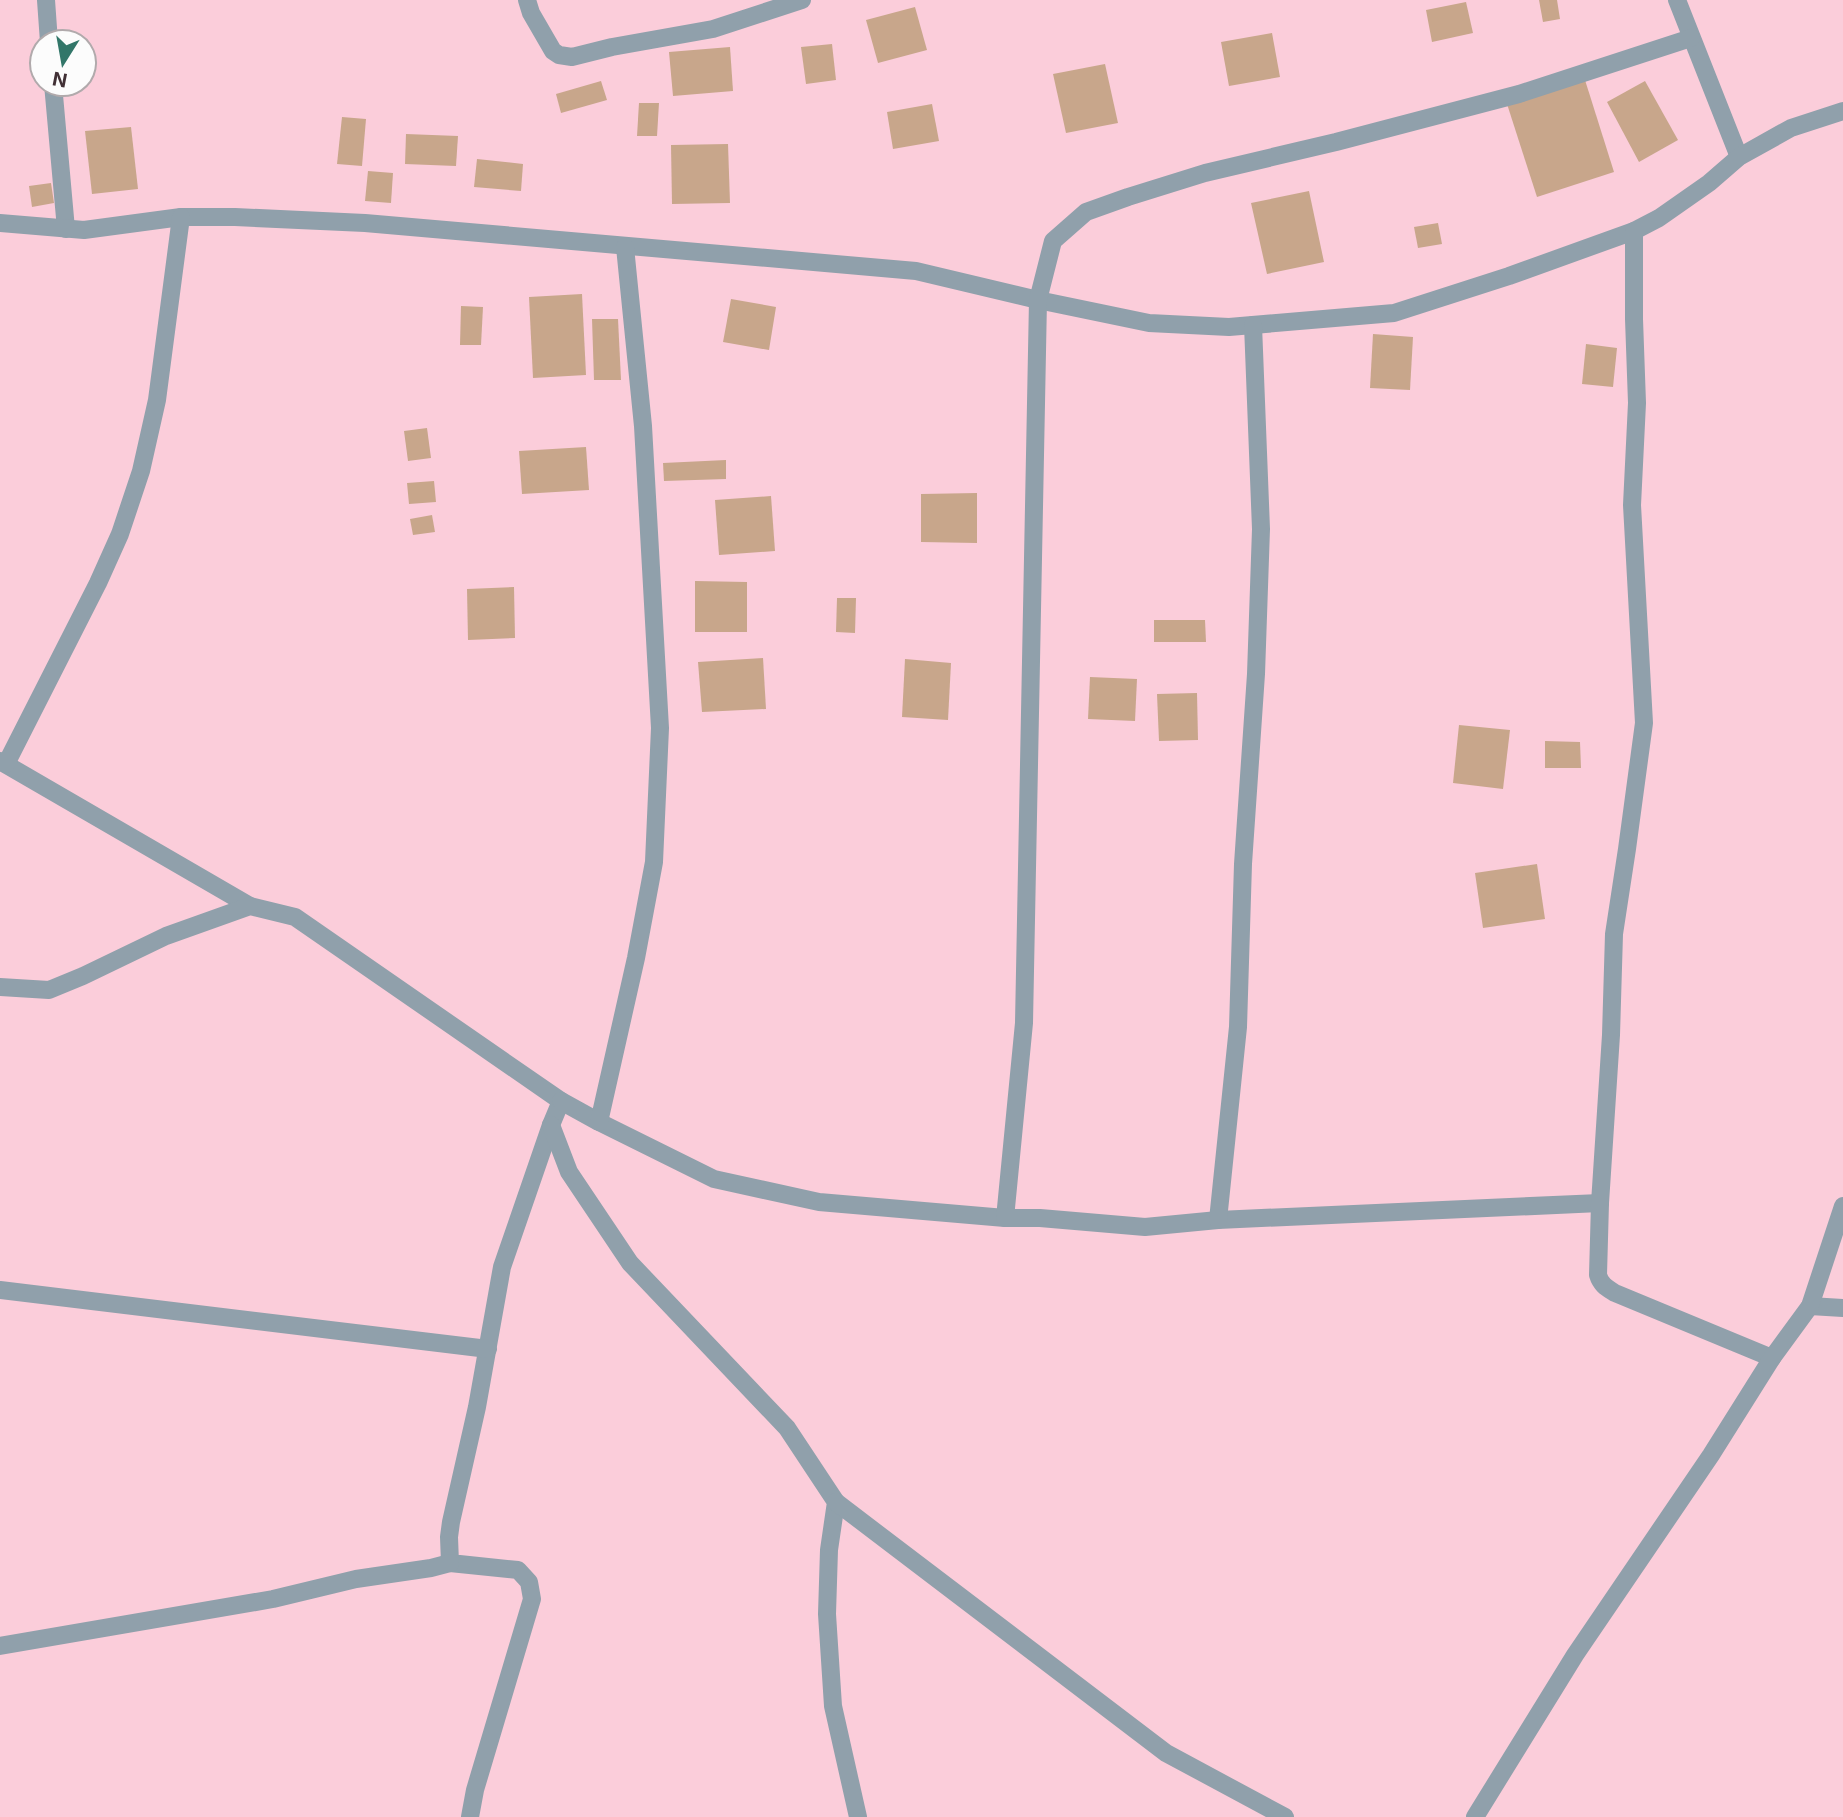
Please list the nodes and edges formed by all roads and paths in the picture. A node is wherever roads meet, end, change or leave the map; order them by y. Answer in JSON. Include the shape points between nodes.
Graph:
{"nodes":[{"id":1,"x":46,"y":0,"type":"edge"},
{"id":2,"x":527,"y":0,"type":"edge"},
{"id":3,"x":802,"y":0,"type":"edge"},
{"id":4,"x":1676,"y":0,"type":"edge"},
{"id":5,"x":48,"y":28,"type":"edge"},
{"id":6,"x":1690,"y":38,"type":"junction"},
{"id":7,"x":54,"y":98,"type":"edge"},
{"id":8,"x":1843,"y":111,"type":"edge"},
{"id":9,"x":1739,"y":157,"type":"junction"},
{"id":10,"x":181,"y":217,"type":"junction"},
{"id":11,"x":0,"y":223,"type":"edge"},
{"id":12,"x":66,"y":229,"type":"junction"},
{"id":13,"x":1634,"y":231,"type":"junction"},
{"id":14,"x":625,"y":247,"type":"junction"},
{"id":15,"x":1038,"y":300,"type":"junction"},
{"id":16,"x":1253,"y":325,"type":"junction"},
{"id":17,"x":3,"y":763,"type":"edge"},
{"id":18,"x":250,"y":906,"type":"junction"},
{"id":19,"x":0,"y":987,"type":"edge"},
{"id":20,"x":561,"y":1101,"type":"junction"},
{"id":21,"x":600,"y":1122,"type":"junction"},
{"id":22,"x":551,"y":1125,"type":"junction"},
{"id":23,"x":1600,"y":1203,"type":"junction"},
{"id":24,"x":1843,"y":1206,"type":"edge"},
{"id":25,"x":1005,"y":1218,"type":"junction"},
{"id":26,"x":1218,"y":1220,"type":"junction"},
{"id":27,"x":0,"y":1290,"type":"edge"},
{"id":28,"x":1810,"y":1306,"type":"junction"},
{"id":29,"x":1843,"y":1308,"type":"edge"},
{"id":30,"x":488,"y":1349,"type":"junction"},
{"id":31,"x":1772,"y":1357,"type":"junction"},
{"id":32,"x":836,"y":1502,"type":"junction"},
{"id":33,"x":450,"y":1563,"type":"junction"},
{"id":34,"x":0,"y":1646,"type":"edge"},
{"id":35,"x":470,"y":1817,"type":"edge"},
{"id":36,"x":858,"y":1817,"type":"edge"},
{"id":37,"x":1285,"y":1817,"type":"edge"},
{"id":38,"x":1475,"y":1817,"type":"edge"}],
"edges":[{"from":1,"to":5,"type":"street"},
{"from":2,"to":3,"type":"street","via":[[553,51],[572,57],[713,29]]},
{"from":4,"to":6,"type":"street"},
{"from":6,"to":9,"type":"street"},
{"from":6,"to":15,"type":"street","via":[[1519,94],[1205,173],[1086,212],[1053,241]]},
{"from":7,"to":12,"type":"street"},
{"from":8,"to":9,"type":"street","via":[[1791,128]]},
{"from":9,"to":13,"type":"street","via":[[1709,183]]},
{"from":10,"to":12,"type":"street"},
{"from":10,"to":14,"type":"street","via":[[365,223]]},
{"from":10,"to":17,"type":"street","via":[[157,400],[141,471],[98,583]]},
{"from":11,"to":12,"type":"street"},
{"from":13,"to":16,"type":"street","via":[[1394,313]]},
{"from":13,"to":23,"type":"street","via":[[1637,402],[1632,505],[1644,723],[1614,933]]},
{"from":14,"to":15,"type":"street","via":[[916,271]]},
{"from":14,"to":21,"type":"street","via":[[643,426],[660,728],[654,862]]},
{"from":15,"to":16,"type":"street","via":[[1149,323]]},
{"from":15,"to":25,"type":"street","via":[[1024,1023]]},
{"from":16,"to":26,"type":"street","via":[[1261,529],[1257,648],[1238,1027]]},
{"from":17,"to":18,"type":"street"},
{"from":18,"to":19,"type":"street","via":[[166,936],[49,990]]},
{"from":18,"to":20,"type":"street","via":[[295,917]]},
{"from":20,"to":21,"type":"street"},
{"from":20,"to":22,"type":"street"},
{"from":21,"to":25,"type":"street","via":[[714,1179],[820,1202]]},
{"from":22,"to":30,"type":"street","via":[[502,1267]]},
{"from":22,"to":32,"type":"street","via":[[569,1172],[630,1264],[787,1428]]},
{"from":23,"to":26,"type":"street"},
{"from":23,"to":31,"type":"street","via":[[1598,1275],[1604,1286]]},
{"from":24,"to":28,"type":"street"},
{"from":25,"to":26,"type":"street","via":[[1145,1227]]},
{"from":27,"to":30,"type":"street"},
{"from":28,"to":29,"type":"street"},
{"from":28,"to":31,"type":"street"},
{"from":30,"to":33,"type":"street","via":[[451,1522]]},
{"from":31,"to":38,"type":"street","via":[[1575,1655]]},
{"from":32,"to":36,"type":"street","via":[[828,1550],[827,1614],[833,1706]]},
{"from":32,"to":37,"type":"street","via":[[1166,1752]]},
{"from":33,"to":34,"type":"street"},
{"from":33,"to":35,"type":"street","via":[[518,1570],[528,1582],[532,1599]]}]}
